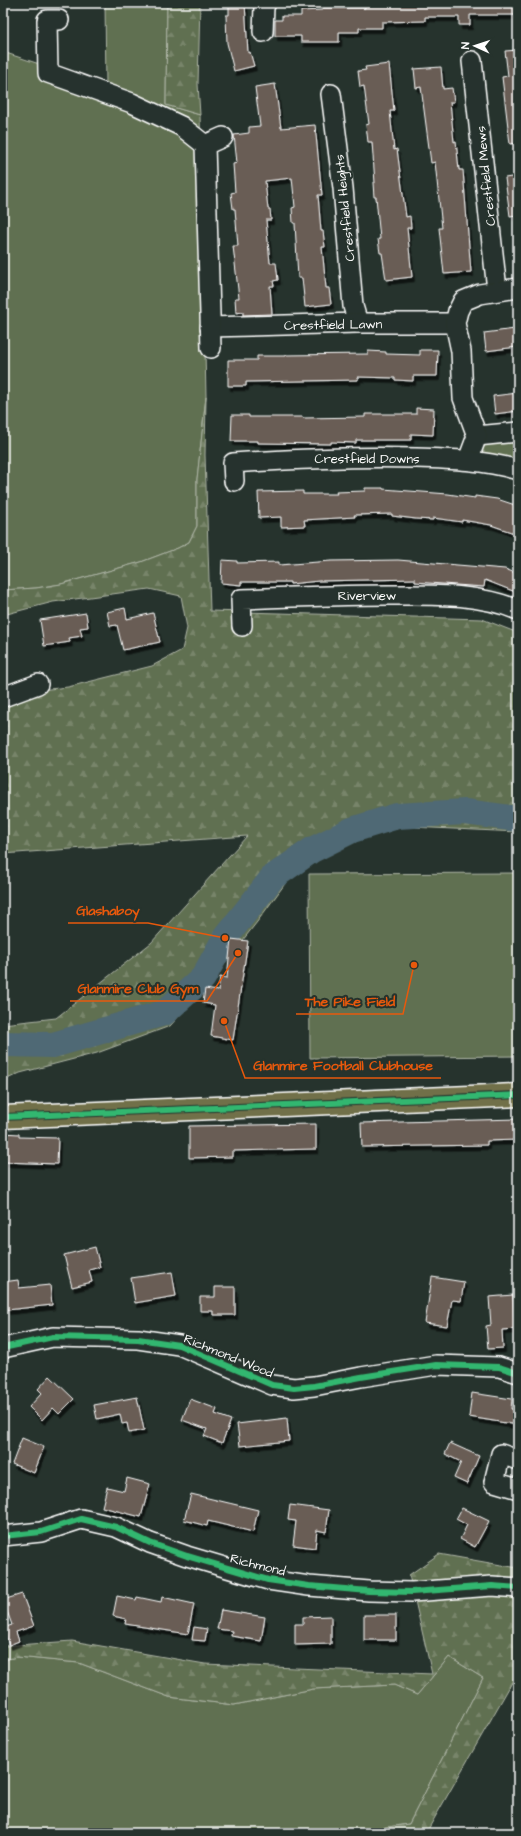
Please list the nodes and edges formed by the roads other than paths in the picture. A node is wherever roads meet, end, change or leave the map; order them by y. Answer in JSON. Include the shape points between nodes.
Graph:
{"nodes":[{"id":1,"x":266,"y":3,"type":"edge"},
{"id":2,"x":59,"y":20,"type":"dead end"},
{"id":3,"x":263,"y":32,"type":"dead end"},
{"id":4,"x":472,"y":61,"type":"dead end"},
{"id":5,"x":331,"y":94,"type":"dead end"},
{"id":6,"x":223,"y":137,"type":"dead end"},
{"id":7,"x":205,"y":145,"type":"junction"},
{"id":8,"x":518,"y":288,"type":"edge"},
{"id":9,"x":497,"y":290,"type":"junction"},
{"id":10,"x":358,"y":323,"type":"junction"},
{"id":11,"x":455,"y":323,"type":"junction"},
{"id":12,"x":210,"y":327,"type":"junction"},
{"id":13,"x":211,"y":348,"type":"dead end"},
{"id":14,"x":518,"y":432,"type":"edge"},
{"id":15,"x":477,"y":436,"type":"junction"},
{"id":16,"x":468,"y":460,"type":"junction"},
{"id":17,"x":518,"y":470,"type":"edge"},
{"id":18,"x":234,"y":481,"type":"dead end"},
{"id":19,"x":518,"y":610,"type":"edge"},
{"id":20,"x":242,"y":626,"type":"dead end"},
{"id":21,"x":38,"y":684,"type":"dead end"},
{"id":22,"x":3,"y":697,"type":"edge"},
{"id":23,"x":518,"y":1095,"type":"edge"},
{"id":24,"x":3,"y":1117,"type":"edge"},
{"id":25,"x":3,"y":1348,"type":"edge"},
{"id":26,"x":518,"y":1373,"type":"edge"},
{"id":27,"x":518,"y":1460,"type":"edge"},
{"id":28,"x":518,"y":1489,"type":"edge"},
{"id":29,"x":3,"y":1536,"type":"edge"},
{"id":30,"x":518,"y":1588,"type":"edge"}],
"edges":[{"from":1,"to":3,"type":"street"},
{"from":2,"to":7,"type":"street","via":[[47,20],[48,73],[132,103],[181,126]]},
{"from":4,"to":9,"type":"street","name":"Crestfield Mews"},
{"from":5,"to":10,"type":"street","name":"Crestfield Heights","via":[[343,188],[353,306]]},
{"from":6,"to":7,"type":"street"},
{"from":7,"to":12,"type":"street"},
{"from":8,"to":9,"type":"street"},
{"from":9,"to":11,"type":"street","via":[[463,301]]},
{"from":10,"to":11,"type":"street","name":"Crestfield Lawn"},
{"from":10,"to":12,"type":"street","name":"Crestfield Lawn"},
{"from":11,"to":15,"type":"street","via":[[461,351],[463,398]]},
{"from":12,"to":13,"type":"street"},
{"from":14,"to":15,"type":"street"},
{"from":15,"to":16,"type":"street"},
{"from":16,"to":17,"type":"street","name":"Crestfield Downs"},
{"from":16,"to":18,"type":"street","name":"Crestfield Downs","via":[[373,456],[233,463]]},
{"from":19,"to":20,"type":"street","name":"Riverview","via":[[491,600],[439,596],[314,595],[241,599]]},
{"from":21,"to":22,"type":"street"},
{"from":23,"to":24,"type":"main road"},
{"from":25,"to":26,"type":"street","name":"Richmond Wood","via":[[53,1337],[138,1339],[179,1345],[272,1385],[294,1388],[436,1365],[499,1366]]},
{"from":27,"to":28,"type":"street","via":[[501,1454],[494,1482]]},
{"from":29,"to":30,"type":"street","name":"Richmond","via":[[41,1532],[81,1519],[116,1527],[187,1556],[268,1580],[321,1588],[369,1591],[412,1592],[492,1586]]}]}
